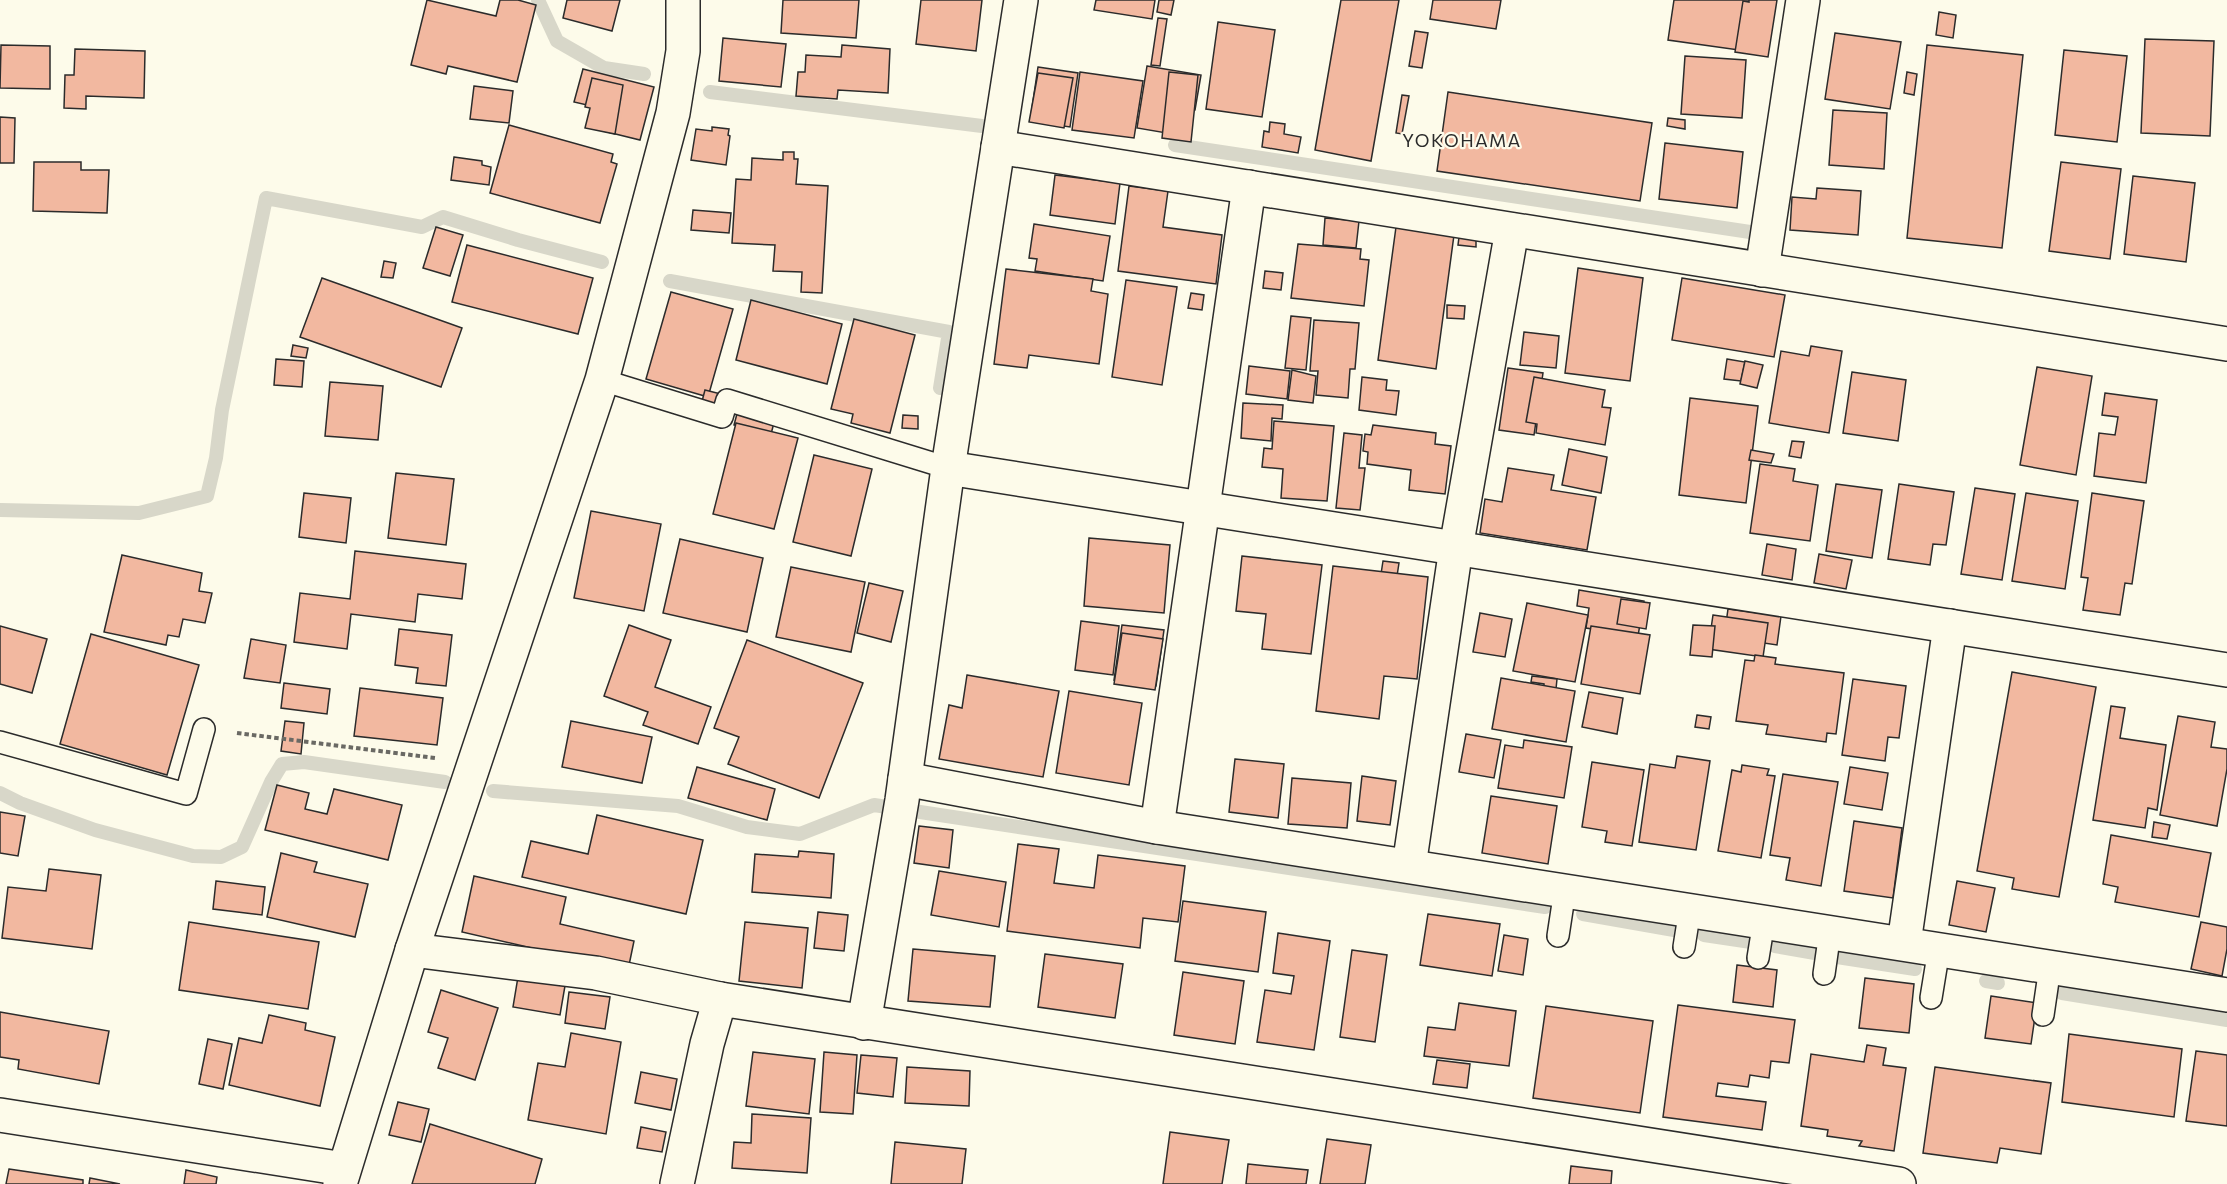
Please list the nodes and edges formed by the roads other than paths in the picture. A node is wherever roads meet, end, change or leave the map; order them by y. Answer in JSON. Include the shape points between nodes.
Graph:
{"nodes":[{"id":1,"x":683,"y":0,"type":"edge"},
{"id":2,"x":1021,"y":0,"type":"edge"},
{"id":3,"x":1803,"y":0,"type":"edge"},
{"id":4,"x":998,"y":147,"type":"junction"},
{"id":5,"x":1249,"y":187,"type":"junction"},
{"id":6,"x":1512,"y":230,"type":"junction"},
{"id":7,"x":1762,"y":270,"type":"junction"},
{"id":8,"x":2227,"y":344,"type":"edge"},
{"id":9,"x":602,"y":380,"type":"junction"},
{"id":10,"x":948,"y":468,"type":"junction"},
{"id":11,"x":1203,"y":508,"type":"junction"},
{"id":12,"x":1456,"y":548,"type":"junction"},
{"id":13,"x":1950,"y":626,"type":"junction"},
{"id":14,"x":2227,"y":670,"type":"edge"},
{"id":15,"x":204,"y":729,"type":"road end"},
{"id":16,"x":0,"y":742,"type":"edge"},
{"id":17,"x":902,"y":800,"type":"junction"},
{"id":18,"x":1157,"y":827,"type":"junction"},
{"id":19,"x":1409,"y":866,"type":"junction"},
{"id":20,"x":1565,"y":890,"type":"junction"},
{"id":21,"x":1690,"y":909,"type":"junction"},
{"id":22,"x":1764,"y":921,"type":"junction"},
{"id":23,"x":1830,"y":932,"type":"junction"},
{"id":24,"x":1558,"y":936,"type":"dead end"},
{"id":25,"x":1904,"y":943,"type":"junction"},
{"id":26,"x":1684,"y":947,"type":"dead end"},
{"id":27,"x":1939,"y":949,"type":"junction"},
{"id":28,"x":411,"y":950,"type":"junction"},
{"id":29,"x":1758,"y":958,"type":"dead end"},
{"id":30,"x":2050,"y":967,"type":"junction"},
{"id":31,"x":1824,"y":975,"type":"dead end"},
{"id":32,"x":2227,"y":995,"type":"edge"},
{"id":33,"x":1931,"y":998,"type":"dead end"},
{"id":34,"x":720,"y":999,"type":"junction"},
{"id":35,"x":2043,"y":1015,"type":"dead end"},
{"id":36,"x":864,"y":1023,"type":"junction"},
{"id":37,"x":0,"y":1115,"type":"edge"},
{"id":38,"x":342,"y":1177,"type":"edge"},
{"id":39,"x":677,"y":1184,"type":"edge"},
{"id":40,"x":1899,"y":1184,"type":"edge"}],
"edges":[{"from":1,"to":9,"type":"street","via":[[683,51],[673,113]]},
{"from":2,"to":4,"type":"street"},
{"from":3,"to":7,"type":"street"},
{"from":4,"to":5,"type":"street"},
{"from":4,"to":10,"type":"street"},
{"from":5,"to":6,"type":"street"},
{"from":5,"to":11,"type":"street"},
{"from":6,"to":7,"type":"street"},
{"from":6,"to":12,"type":"street"},
{"from":7,"to":8,"type":"street"},
{"from":9,"to":10,"type":"lane","via":[[722,417],[727,400]]},
{"from":9,"to":28,"type":"street"},
{"from":10,"to":11,"type":"street"},
{"from":10,"to":17,"type":"street"},
{"from":11,"to":12,"type":"street"},
{"from":11,"to":18,"type":"street"},
{"from":12,"to":13,"type":"street"},
{"from":12,"to":19,"type":"street"},
{"from":13,"to":14,"type":"street"},
{"from":13,"to":25,"type":"street"},
{"from":15,"to":16,"type":"lane","via":[[186,794]]},
{"from":17,"to":18,"type":"street"},
{"from":17,"to":36,"type":"street"},
{"from":18,"to":19,"type":"street"},
{"from":19,"to":20,"type":"street"},
{"from":20,"to":21,"type":"street"},
{"from":20,"to":24,"type":"lane"},
{"from":21,"to":22,"type":"street"},
{"from":21,"to":26,"type":"lane"},
{"from":22,"to":23,"type":"street"},
{"from":22,"to":29,"type":"lane"},
{"from":23,"to":25,"type":"street"},
{"from":23,"to":31,"type":"lane"},
{"from":25,"to":27,"type":"street"},
{"from":27,"to":30,"type":"street"},
{"from":27,"to":33,"type":"lane"},
{"from":28,"to":34,"type":"street","via":[[596,973]]},
{"from":28,"to":38,"type":"street"},
{"from":30,"to":32,"type":"street"},
{"from":30,"to":35,"type":"lane"},
{"from":34,"to":36,"type":"street"},
{"from":34,"to":39,"type":"street","via":[[706,1044]]},
{"from":36,"to":40,"type":"street"},
{"from":37,"to":38,"type":"street"}]}
